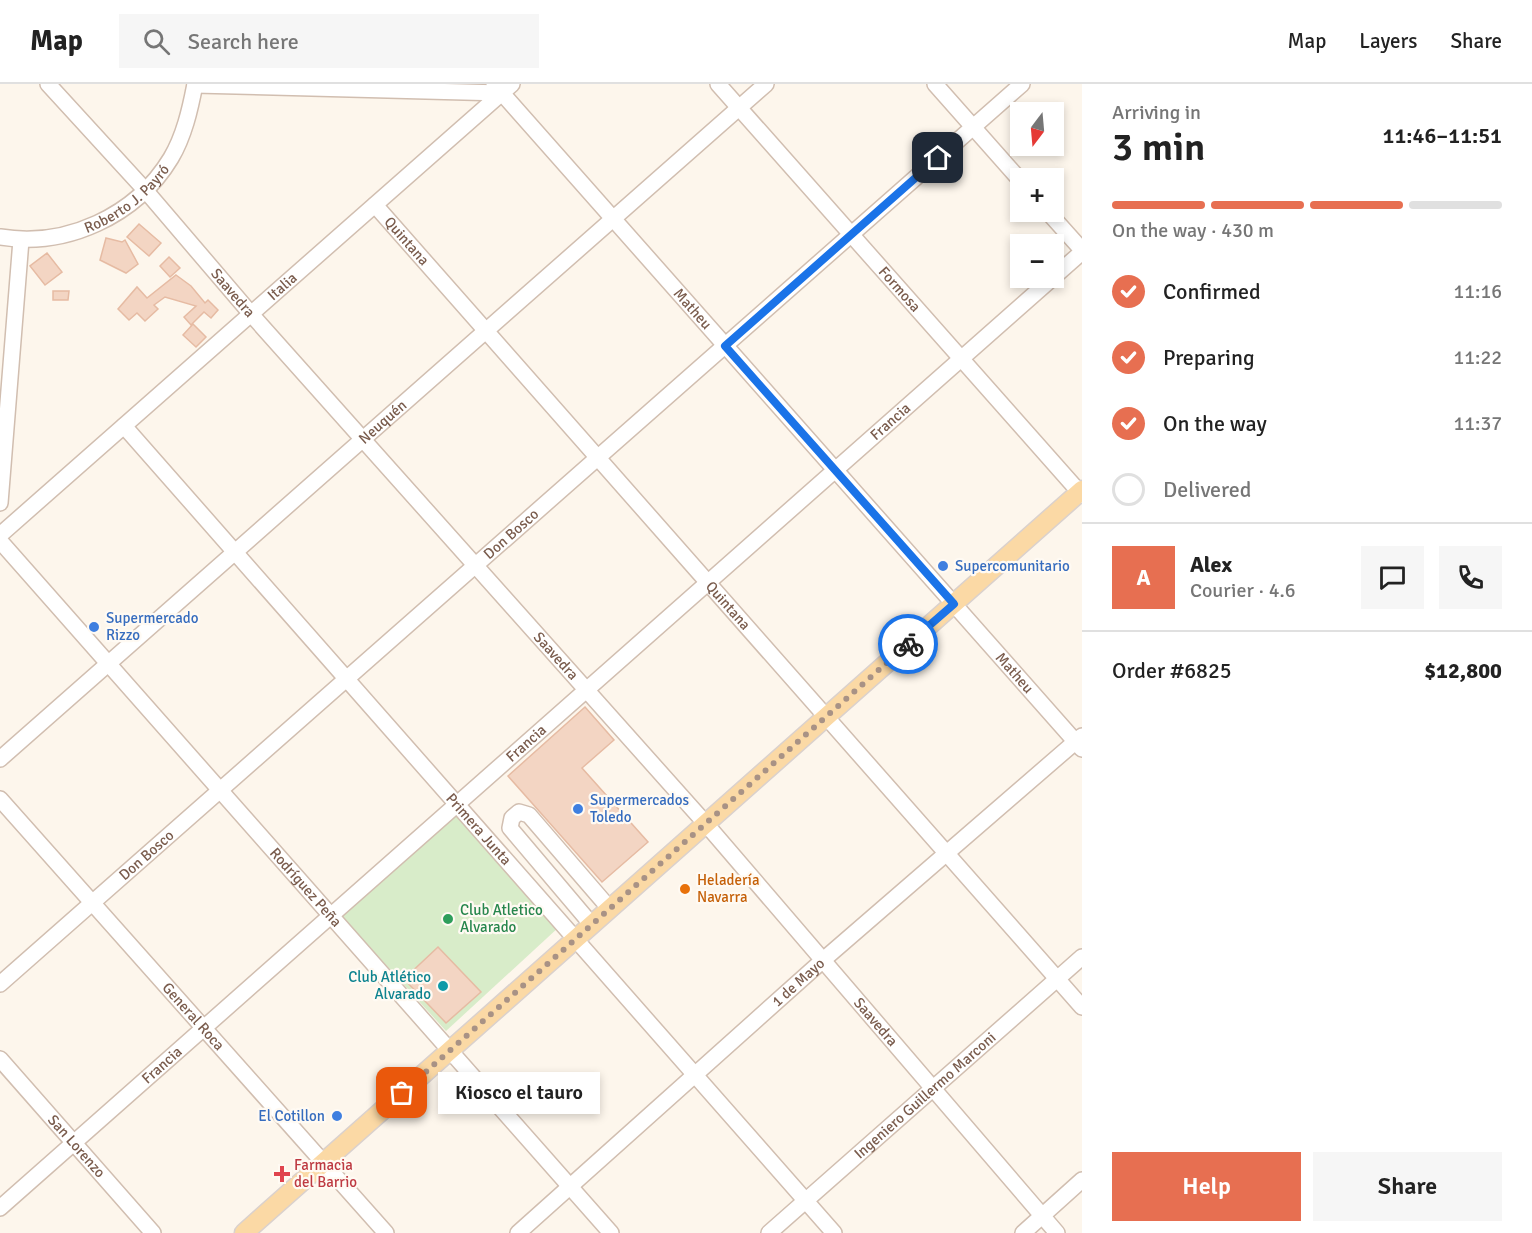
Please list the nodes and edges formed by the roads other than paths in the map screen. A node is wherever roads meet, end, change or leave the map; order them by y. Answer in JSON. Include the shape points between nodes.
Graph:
{"nodes":[{"id":1,"x":48,"y":84,"type":"edge"},
{"id":2,"x":195,"y":84,"type":"edge"},
{"id":3,"x":718,"y":84,"type":"edge"},
{"id":4,"x":766,"y":84,"type":"edge"},
{"id":5,"x":935,"y":84,"type":"edge"},
{"id":6,"x":1022,"y":84,"type":"edge"},
{"id":7,"x":503,"y":87,"type":"edge"},
{"id":8,"x":739,"y":108,"type":"junction"},
{"id":9,"x":973,"y":127,"type":"junction"},
{"id":10,"x":1010,"y":169,"type":"edge"},
{"id":11,"x":146,"y":191,"type":"junction"},
{"id":12,"x":375,"y":205,"type":"junction"},
{"id":13,"x":613,"y":218,"type":"junction"},
{"id":14,"x":1057,"y":222,"type":"edge"},
{"id":15,"x":851,"y":234,"type":"junction"},
{"id":16,"x":0,"y":237,"type":"edge"},
{"id":17,"x":21,"y":240,"type":"junction"},
{"id":18,"x":1082,"y":251,"type":"edge"},
{"id":19,"x":251,"y":314,"type":"junction"},
{"id":20,"x":485,"y":331,"type":"junction"},
{"id":21,"x":725,"y":346,"type":"junction"},
{"id":22,"x":961,"y":358,"type":"junction"},
{"id":23,"x":124,"y":426,"type":"junction"},
{"id":24,"x":363,"y":440,"type":"junction"},
{"id":25,"x":597,"y":458,"type":"junction"},
{"id":26,"x":835,"y":470,"type":"junction"},
{"id":27,"x":1081,"y":492,"type":"edge"},
{"id":28,"x":0,"y":503,"type":"edge"},
{"id":29,"x":0,"y":535,"type":"edge"},
{"id":30,"x":0,"y":541,"type":"edge"},
{"id":31,"x":235,"y":552,"type":"junction"},
{"id":32,"x":475,"y":566,"type":"junction"},
{"id":33,"x":708,"y":583,"type":"junction"},
{"id":34,"x":954,"y":604,"type":"junction"},
{"id":35,"x":108,"y":663,"type":"junction"},
{"id":36,"x":347,"y":679,"type":"junction"},
{"id":37,"x":586,"y":690,"type":"junction"},
{"id":38,"x":826,"y":717,"type":"junction"},
{"id":39,"x":1080,"y":742,"type":"edge"},
{"id":40,"x":0,"y":759,"type":"edge"},
{"id":41,"x":220,"y":790,"type":"junction"},
{"id":42,"x":0,"y":798,"type":"edge"},
{"id":43,"x":457,"y":804,"type":"junction"},
{"id":44,"x":706,"y":824,"type":"junction"},
{"id":45,"x":947,"y":854,"type":"junction"},
{"id":46,"x":93,"y":903,"type":"junction"},
{"id":47,"x":610,"y":909,"type":"junction"},
{"id":48,"x":331,"y":916,"type":"junction"},
{"id":49,"x":591,"y":925,"type":"junction"},
{"id":50,"x":576,"y":939,"type":"junction"},
{"id":51,"x":1082,"y":957,"type":"edge"},
{"id":52,"x":822,"y":961,"type":"junction"},
{"id":53,"x":1057,"y":979,"type":"junction"},
{"id":54,"x":0,"y":984,"type":"edge"},
{"id":55,"x":1082,"y":1007,"type":"edge"},
{"id":56,"x":204,"y":1028,"type":"junction"},
{"id":57,"x":450,"y":1051,"type":"junction"},
{"id":58,"x":0,"y":1059,"type":"edge"},
{"id":59,"x":696,"y":1076,"type":"junction"},
{"id":60,"x":934,"y":1090,"type":"junction"},
{"id":61,"x":74,"y":1143,"type":"junction"},
{"id":62,"x":324,"y":1163,"type":"junction"},
{"id":63,"x":1082,"y":1180,"type":"edge"},
{"id":64,"x":570,"y":1187,"type":"junction"},
{"id":65,"x":806,"y":1200,"type":"junction"},
{"id":66,"x":0,"y":1208,"type":"edge"},
{"id":67,"x":1041,"y":1217,"type":"junction"},
{"id":68,"x":153,"y":1233,"type":"edge"},
{"id":69,"x":244,"y":1233,"type":"edge"},
{"id":70,"x":386,"y":1233,"type":"edge"},
{"id":71,"x":518,"y":1233,"type":"edge"},
{"id":72,"x":611,"y":1233,"type":"edge"},
{"id":73,"x":769,"y":1233,"type":"edge"},
{"id":74,"x":834,"y":1233,"type":"edge"},
{"id":75,"x":1023,"y":1233,"type":"edge"},
{"id":76,"x":1057,"y":1233,"type":"edge"}],
"edges":[{"from":1,"to":11,"type":"street","name":"Saavedra"},
{"from":2,"to":7,"type":"street"},
{"from":2,"to":11,"type":"street","name":"Roberto J. Payró","via":[[186,125],[175,150]]},
{"from":3,"to":8,"type":"street","name":"Formosa"},
{"from":4,"to":8,"type":"street","name":"Neuquén"},
{"from":5,"to":9,"type":"street"},
{"from":6,"to":9,"type":"street","name":"Don Bosco"},
{"from":7,"to":12,"type":"street","name":"Italia"},
{"from":7,"to":13,"type":"street","name":"Matheu"},
{"from":8,"to":13,"type":"street","name":"Neuquén"},
{"from":8,"to":15,"type":"street","name":"Formosa"},
{"from":9,"to":10,"type":"street"},
{"from":9,"to":15,"type":"street","name":"Don Bosco"},
{"from":11,"to":17,"type":"street","name":"Roberto J. Payró","via":[[114,216],[72,234]]},
{"from":11,"to":19,"type":"street","name":"Saavedra"},
{"from":12,"to":19,"type":"street","name":"Italia"},
{"from":12,"to":20,"type":"street","name":"Quintana"},
{"from":13,"to":20,"type":"street","name":"Neuquén"},
{"from":13,"to":21,"type":"street","name":"Matheu"},
{"from":14,"to":18,"type":"street"},
{"from":15,"to":21,"type":"street","name":"Don Bosco"},
{"from":15,"to":22,"type":"street","name":"Formosa"},
{"from":16,"to":17,"type":"street","name":"Roberto J. Payró"},
{"from":17,"to":28,"type":"street"},
{"from":18,"to":22,"type":"street","name":"Francia"},
{"from":19,"to":23,"type":"street","name":"Italia"},
{"from":19,"to":24,"type":"street","name":"Saavedra"},
{"from":20,"to":24,"type":"street","name":"Neuquén"},
{"from":20,"to":25,"type":"street","name":"Quintana"},
{"from":21,"to":25,"type":"street","name":"Don Bosco"},
{"from":21,"to":26,"type":"street","name":"Matheu"},
{"from":22,"to":26,"type":"street","name":"Francia"},
{"from":22,"to":27,"type":"street","name":"Formosa"},
{"from":23,"to":29,"type":"street","name":"Italia"},
{"from":23,"to":31,"type":"street","name":"Primera Junta"},
{"from":24,"to":31,"type":"street","name":"Neuquén"},
{"from":24,"to":32,"type":"street","name":"Saavedra"},
{"from":25,"to":32,"type":"street","name":"Don Bosco"},
{"from":25,"to":33,"type":"street","name":"Quintana"},
{"from":26,"to":33,"type":"street","name":"Francia"},
{"from":26,"to":34,"type":"street","name":"Matheu"},
{"from":27,"to":34,"type":"main road"},
{"from":30,"to":35,"type":"street","name":"Rodríguez Peña"},
{"from":31,"to":35,"type":"street","name":"Neuquén"},
{"from":31,"to":36,"type":"street","name":"Primera Junta"},
{"from":32,"to":36,"type":"street","name":"Don Bosco"},
{"from":32,"to":37,"type":"street","name":"Saavedra"},
{"from":33,"to":37,"type":"street","name":"Francia"},
{"from":33,"to":38,"type":"street","name":"Quintana"},
{"from":34,"to":38,"type":"main road"},
{"from":34,"to":39,"type":"street","name":"Matheu"},
{"from":35,"to":40,"type":"street","name":"Neuquén"},
{"from":35,"to":41,"type":"street","name":"Rodríguez Peña"},
{"from":36,"to":41,"type":"street","name":"Don Bosco"},
{"from":36,"to":43,"type":"street","name":"Primera Junta"},
{"from":37,"to":43,"type":"street","name":"Francia"},
{"from":37,"to":44,"type":"street","name":"Saavedra"},
{"from":38,"to":44,"type":"main road"},
{"from":38,"to":45,"type":"street","name":"Quintana"},
{"from":39,"to":45,"type":"street","name":"1 de Mayo"},
{"from":41,"to":46,"type":"street","name":"Don Bosco"},
{"from":41,"to":48,"type":"street","name":"Rodríguez Peña"},
{"from":42,"to":46,"type":"street","name":"General Roca"},
{"from":43,"to":48,"type":"street","name":"Francia"},
{"from":43,"to":50,"type":"street","name":"Primera Junta"},
{"from":44,"to":47,"type":"main road"},
{"from":44,"to":52,"type":"street","name":"Saavedra"},
{"from":45,"to":52,"type":"street","name":"1 de Mayo"},
{"from":45,"to":53,"type":"street","name":"Quintana"},
{"from":46,"to":54,"type":"street","name":"Don Bosco"},
{"from":46,"to":56,"type":"street","name":"General Roca"},
{"from":47,"to":49,"type":"main road"},
{"from":47,"to":49,"type":"street","via":[[529,815],[519,812],[512,818],[510,828]]},
{"from":48,"to":56,"type":"street","name":"Francia"},
{"from":48,"to":57,"type":"street","name":"Rodríguez Peña"},
{"from":49,"to":50,"type":"main road"},
{"from":50,"to":57,"type":"main road"},
{"from":50,"to":59,"type":"street","name":"Primera Junta"},
{"from":51,"to":53,"type":"street","name":"Ingeniero Guillermo Marconi"},
{"from":52,"to":59,"type":"street","name":"1 de Mayo"},
{"from":52,"to":60,"type":"street","name":"Saavedra"},
{"from":53,"to":55,"type":"street","name":"Quintana"},
{"from":53,"to":60,"type":"street","name":"Ingeniero Guillermo Marconi"},
{"from":56,"to":61,"type":"street","name":"Francia"},
{"from":56,"to":62,"type":"street","name":"General Roca"},
{"from":57,"to":62,"type":"main road"},
{"from":57,"to":64,"type":"street","name":"Rodríguez Peña"},
{"from":58,"to":61,"type":"street","name":"San Lorenzo"},
{"from":59,"to":64,"type":"street","name":"1 de Mayo"},
{"from":59,"to":65,"type":"street","name":"Primera Junta"},
{"from":60,"to":65,"type":"street","name":"Ingeniero Guillermo Marconi"},
{"from":60,"to":67,"type":"street","name":"Saavedra"},
{"from":61,"to":66,"type":"street","name":"Francia"},
{"from":61,"to":68,"type":"street","name":"San Lorenzo"},
{"from":62,"to":69,"type":"main road"},
{"from":62,"to":70,"type":"street","name":"General Roca"},
{"from":63,"to":67,"type":"street"},
{"from":64,"to":71,"type":"street","name":"1 de Mayo"},
{"from":64,"to":72,"type":"street","name":"Rodríguez Peña"},
{"from":65,"to":73,"type":"street","name":"Ingeniero Guillermo Marconi"},
{"from":65,"to":74,"type":"street","name":"Primera Junta"},
{"from":67,"to":75,"type":"street"},
{"from":67,"to":76,"type":"street","name":"Saavedra"}]}
